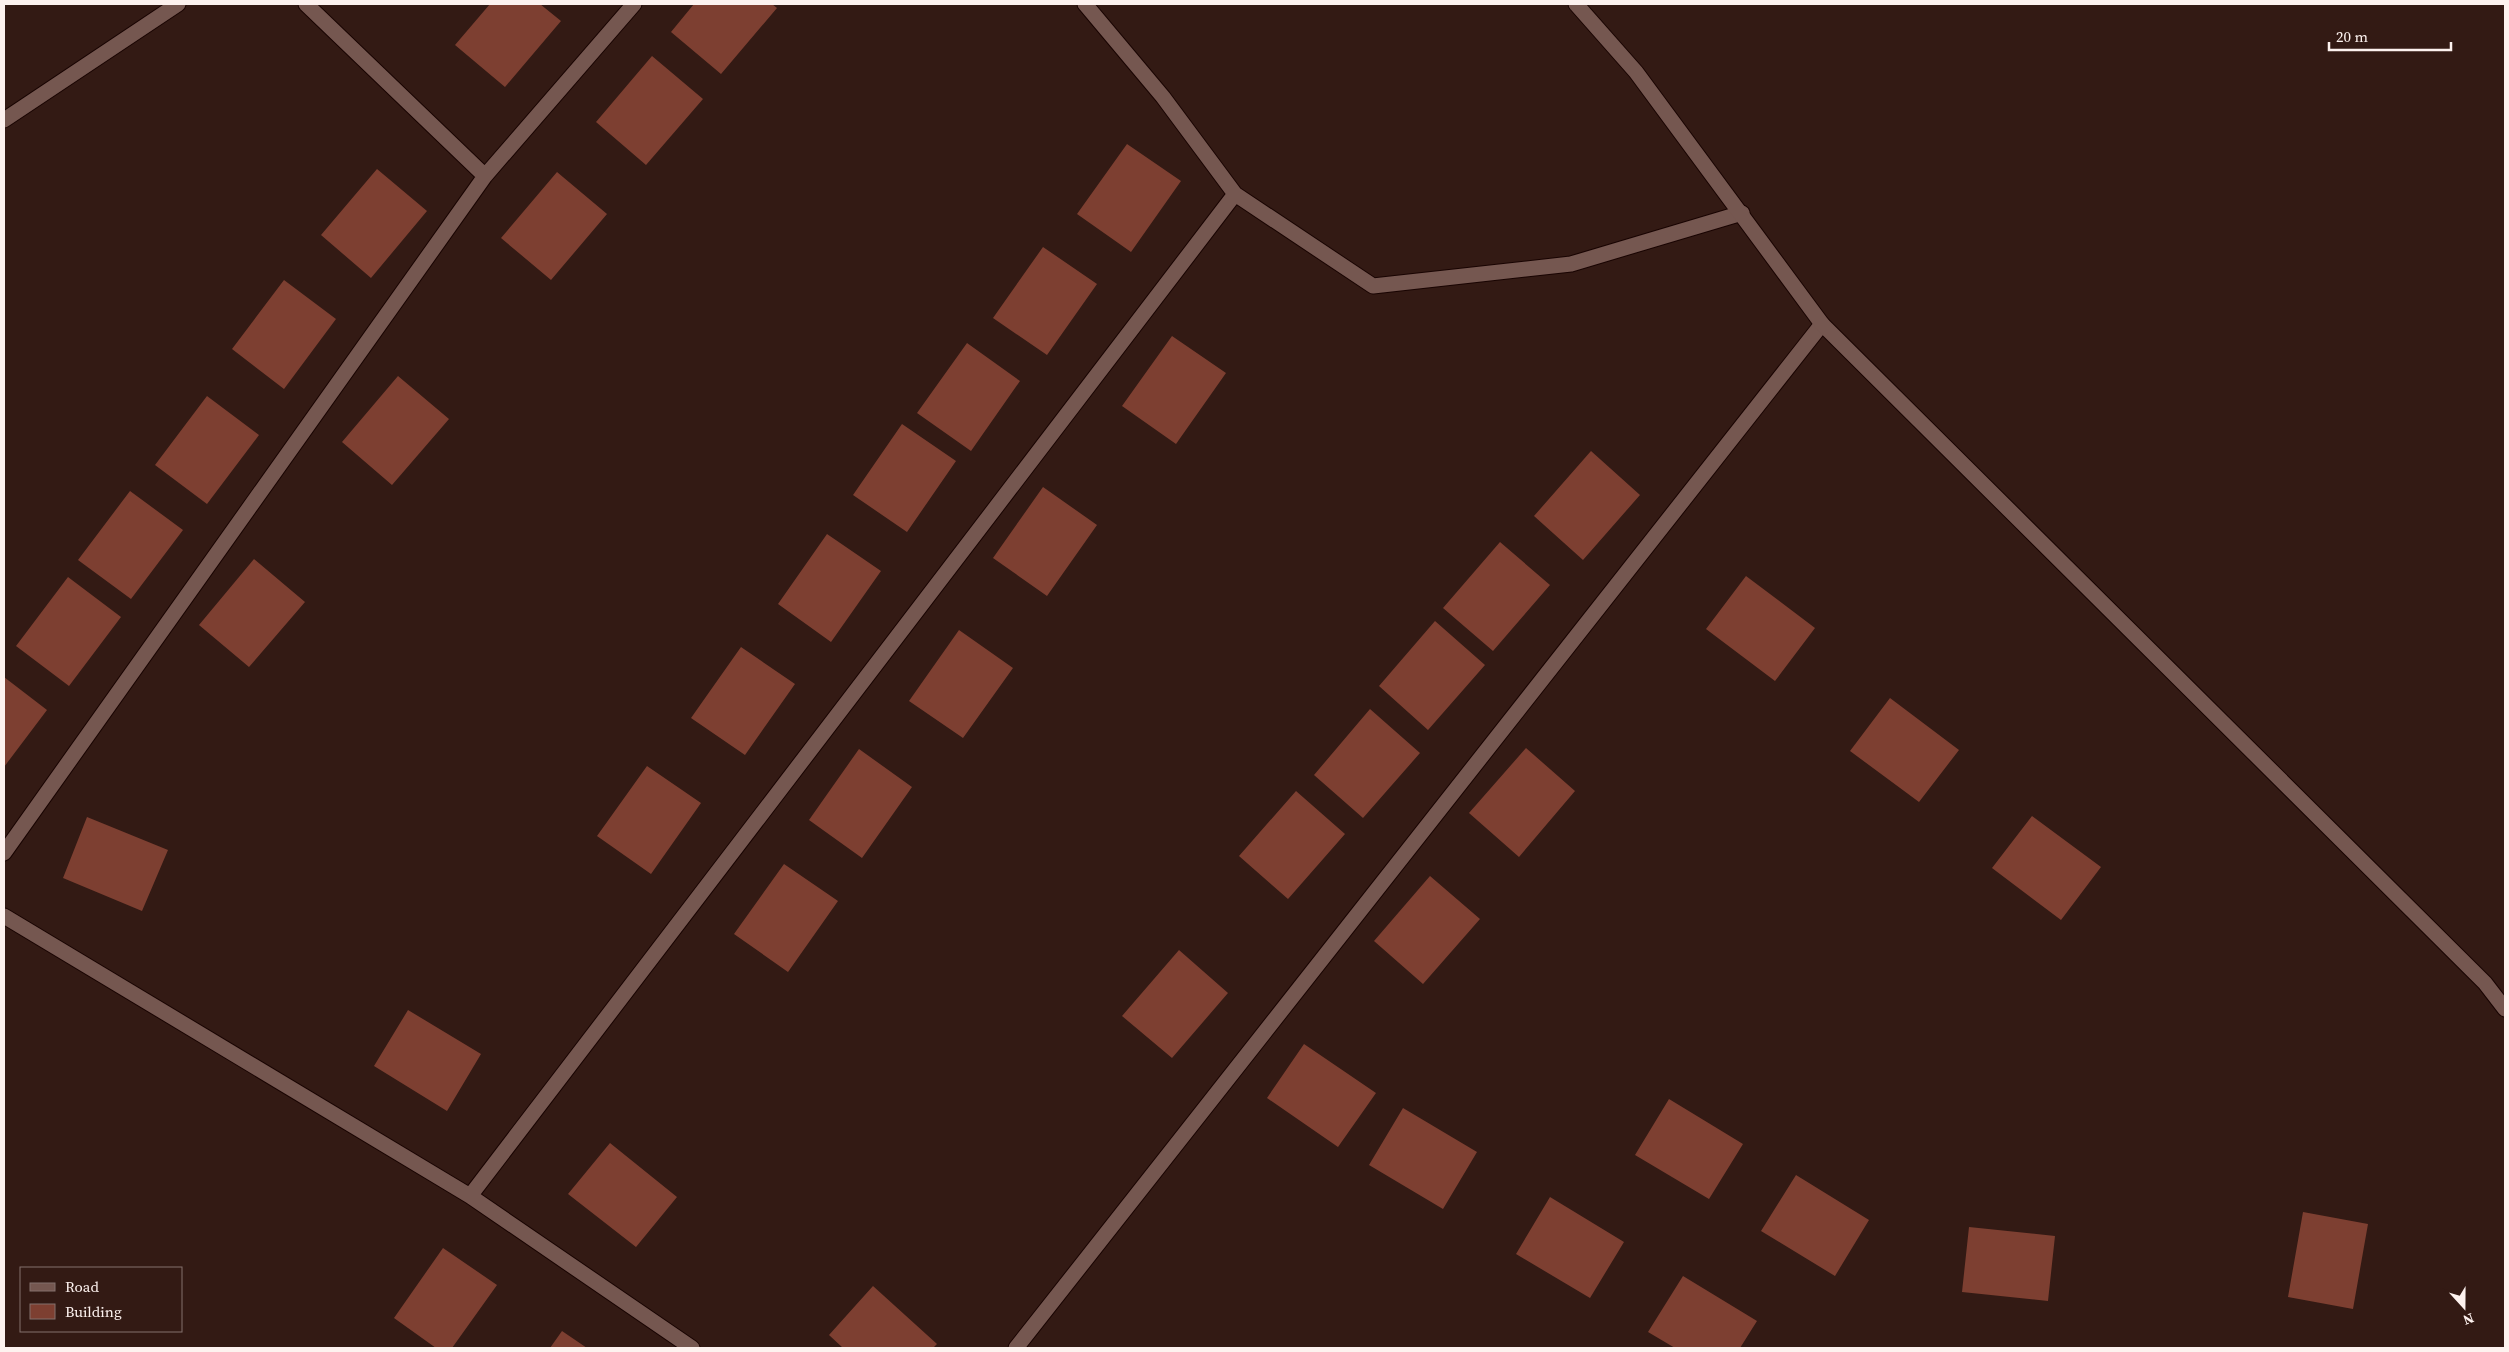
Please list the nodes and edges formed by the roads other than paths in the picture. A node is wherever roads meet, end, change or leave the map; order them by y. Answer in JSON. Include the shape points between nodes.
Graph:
{"nodes":[{"id":1,"x":178,"y":4,"type":"edge"},
{"id":2,"x":306,"y":4,"type":"edge"},
{"id":3,"x":634,"y":4,"type":"edge"},
{"id":4,"x":1085,"y":4,"type":"edge"},
{"id":5,"x":1576,"y":4,"type":"edge"},
{"id":6,"x":4,"y":120,"type":"edge"},
{"id":7,"x":485,"y":176,"type":"junction"},
{"id":8,"x":1235,"y":194,"type":"junction"},
{"id":9,"x":1742,"y":212,"type":"junction"},
{"id":10,"x":1822,"y":324,"type":"junction"},
{"id":11,"x":4,"y":853,"type":"edge"},
{"id":12,"x":4,"y":916,"type":"edge"},
{"id":13,"x":2505,"y":1009,"type":"edge"},
{"id":14,"x":470,"y":1196,"type":"junction"},
{"id":15,"x":692,"y":1348,"type":"edge"},
{"id":16,"x":1016,"y":1348,"type":"edge"}],
"edges":[{"from":1,"to":6,"type":"street"},
{"from":2,"to":7,"type":"street"},
{"from":3,"to":7,"type":"street"},
{"from":4,"to":8,"type":"street","via":[[1163,97]]},
{"from":5,"to":9,"type":"street","via":[[1636,72]]},
{"from":7,"to":11,"type":"street"},
{"from":8,"to":9,"type":"street","via":[[1373,286],[1570,264]]},
{"from":8,"to":14,"type":"street"},
{"from":9,"to":10,"type":"street"},
{"from":10,"to":13,"type":"street","via":[[2485,983]]},
{"from":10,"to":16,"type":"street"},
{"from":12,"to":14,"type":"street"},
{"from":14,"to":15,"type":"street"}]}
